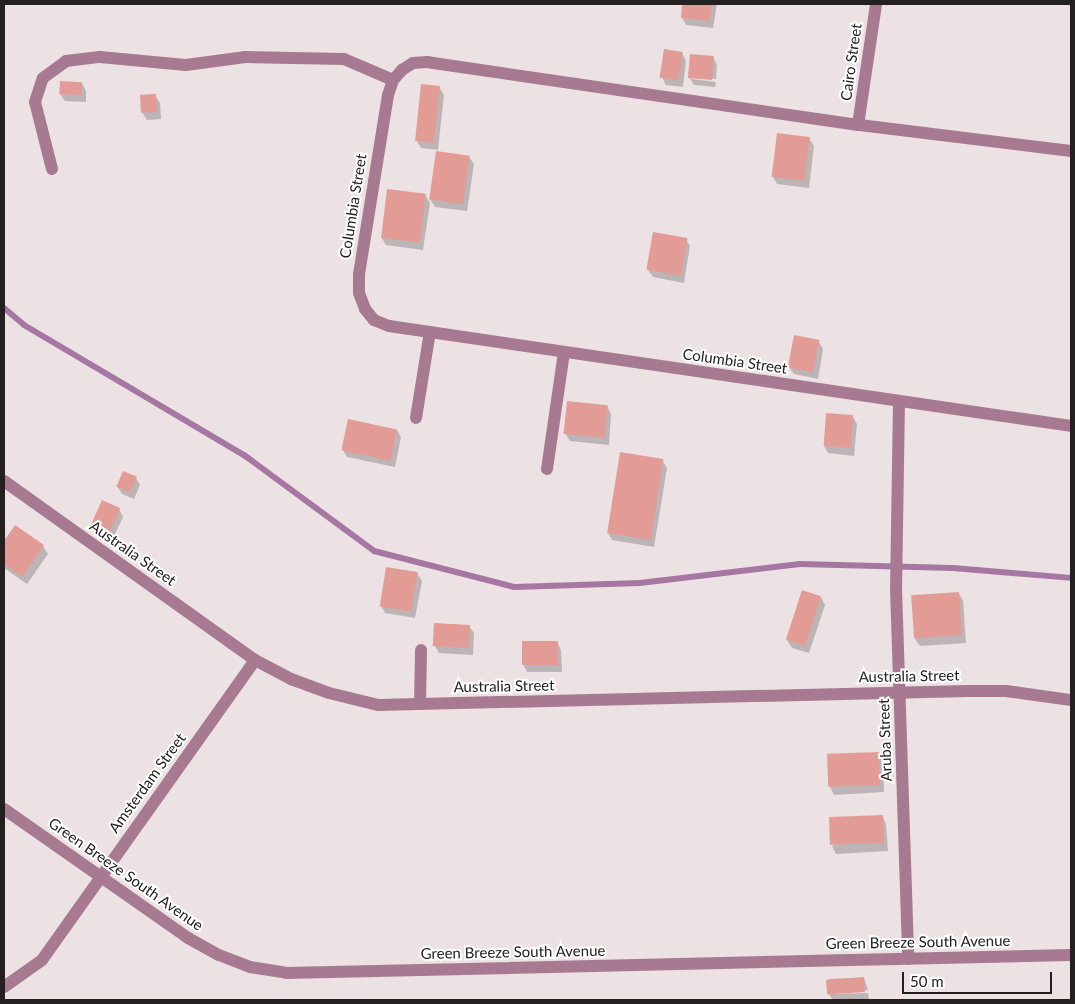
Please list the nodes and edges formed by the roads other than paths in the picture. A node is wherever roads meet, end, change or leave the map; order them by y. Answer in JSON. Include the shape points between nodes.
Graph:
{"nodes":[{"id":1,"x":876,"y":4,"type":"edge"},
{"id":2,"x":393,"y":80,"type":"junction"},
{"id":3,"x":858,"y":125,"type":"junction"},
{"id":4,"x":1071,"y":151,"type":"edge"},
{"id":5,"x":52,"y":169,"type":"dead end"},
{"id":6,"x":430,"y":332,"type":"junction"},
{"id":7,"x":564,"y":353,"type":"junction"},
{"id":8,"x":899,"y":401,"type":"junction"},
{"id":9,"x":416,"y":418,"type":"dead end"},
{"id":10,"x":1071,"y":426,"type":"edge"},
{"id":11,"x":547,"y":469,"type":"dead end"},
{"id":12,"x":4,"y":481,"type":"edge"},
{"id":13,"x":421,"y":650,"type":"dead end"},
{"id":14,"x":255,"y":660,"type":"junction"},
{"id":15,"x":899,"y":693,"type":"junction"},
{"id":16,"x":1071,"y":700,"type":"edge"},
{"id":17,"x":420,"y":704,"type":"junction"},
{"id":18,"x":4,"y":809,"type":"edge"},
{"id":19,"x":100,"y":876,"type":"junction"},
{"id":20,"x":1071,"y":955,"type":"edge"},
{"id":21,"x":908,"y":958,"type":"junction"},
{"id":22,"x":4,"y":987,"type":"edge"}],
"edges":[{"from":1,"to":3,"type":"street","name":"Cairo Street"},
{"from":2,"to":3,"type":"street","via":[[402,70],[426,62]]},
{"from":2,"to":5,"type":"street","via":[[344,59],[246,57],[186,65],[100,57],[66,61],[43,78],[35,102]]},
{"from":2,"to":6,"type":"street","name":"Columbia Street","via":[[386,105],[359,275],[359,293],[365,309],[374,320],[389,326]]},
{"from":3,"to":4,"type":"street"},
{"from":6,"to":7,"type":"street","name":"Columbia Street"},
{"from":6,"to":9,"type":"street"},
{"from":7,"to":8,"type":"street","name":"Columbia Street"},
{"from":7,"to":11,"type":"street"},
{"from":8,"to":10,"type":"street","name":"Columbia Street"},
{"from":8,"to":15,"type":"street","name":"Aruba Street","via":[[896,547]]},
{"from":12,"to":14,"type":"street","name":"Australia Street"},
{"from":13,"to":17,"type":"street"},
{"from":14,"to":17,"type":"street","name":"Australia Street","via":[[291,679],[329,693],[378,705]]},
{"from":14,"to":19,"type":"street","name":"Amsterdam Street"},
{"from":15,"to":16,"type":"street","name":"Australia Street","via":[[1006,691]]},
{"from":15,"to":17,"type":"street","name":"Australia Street"},
{"from":15,"to":21,"type":"street","name":"Aruba Street"},
{"from":18,"to":19,"type":"street","name":"Green Breeze South Avenue"},
{"from":19,"to":21,"type":"street","name":"Green Breeze South Avenue","via":[[211,951],[250,967],[286,973]]},
{"from":19,"to":22,"type":"street","name":"Amsterdam Street","via":[[42,960]]},
{"from":20,"to":21,"type":"street","name":"Green Breeze South Avenue"}]}
